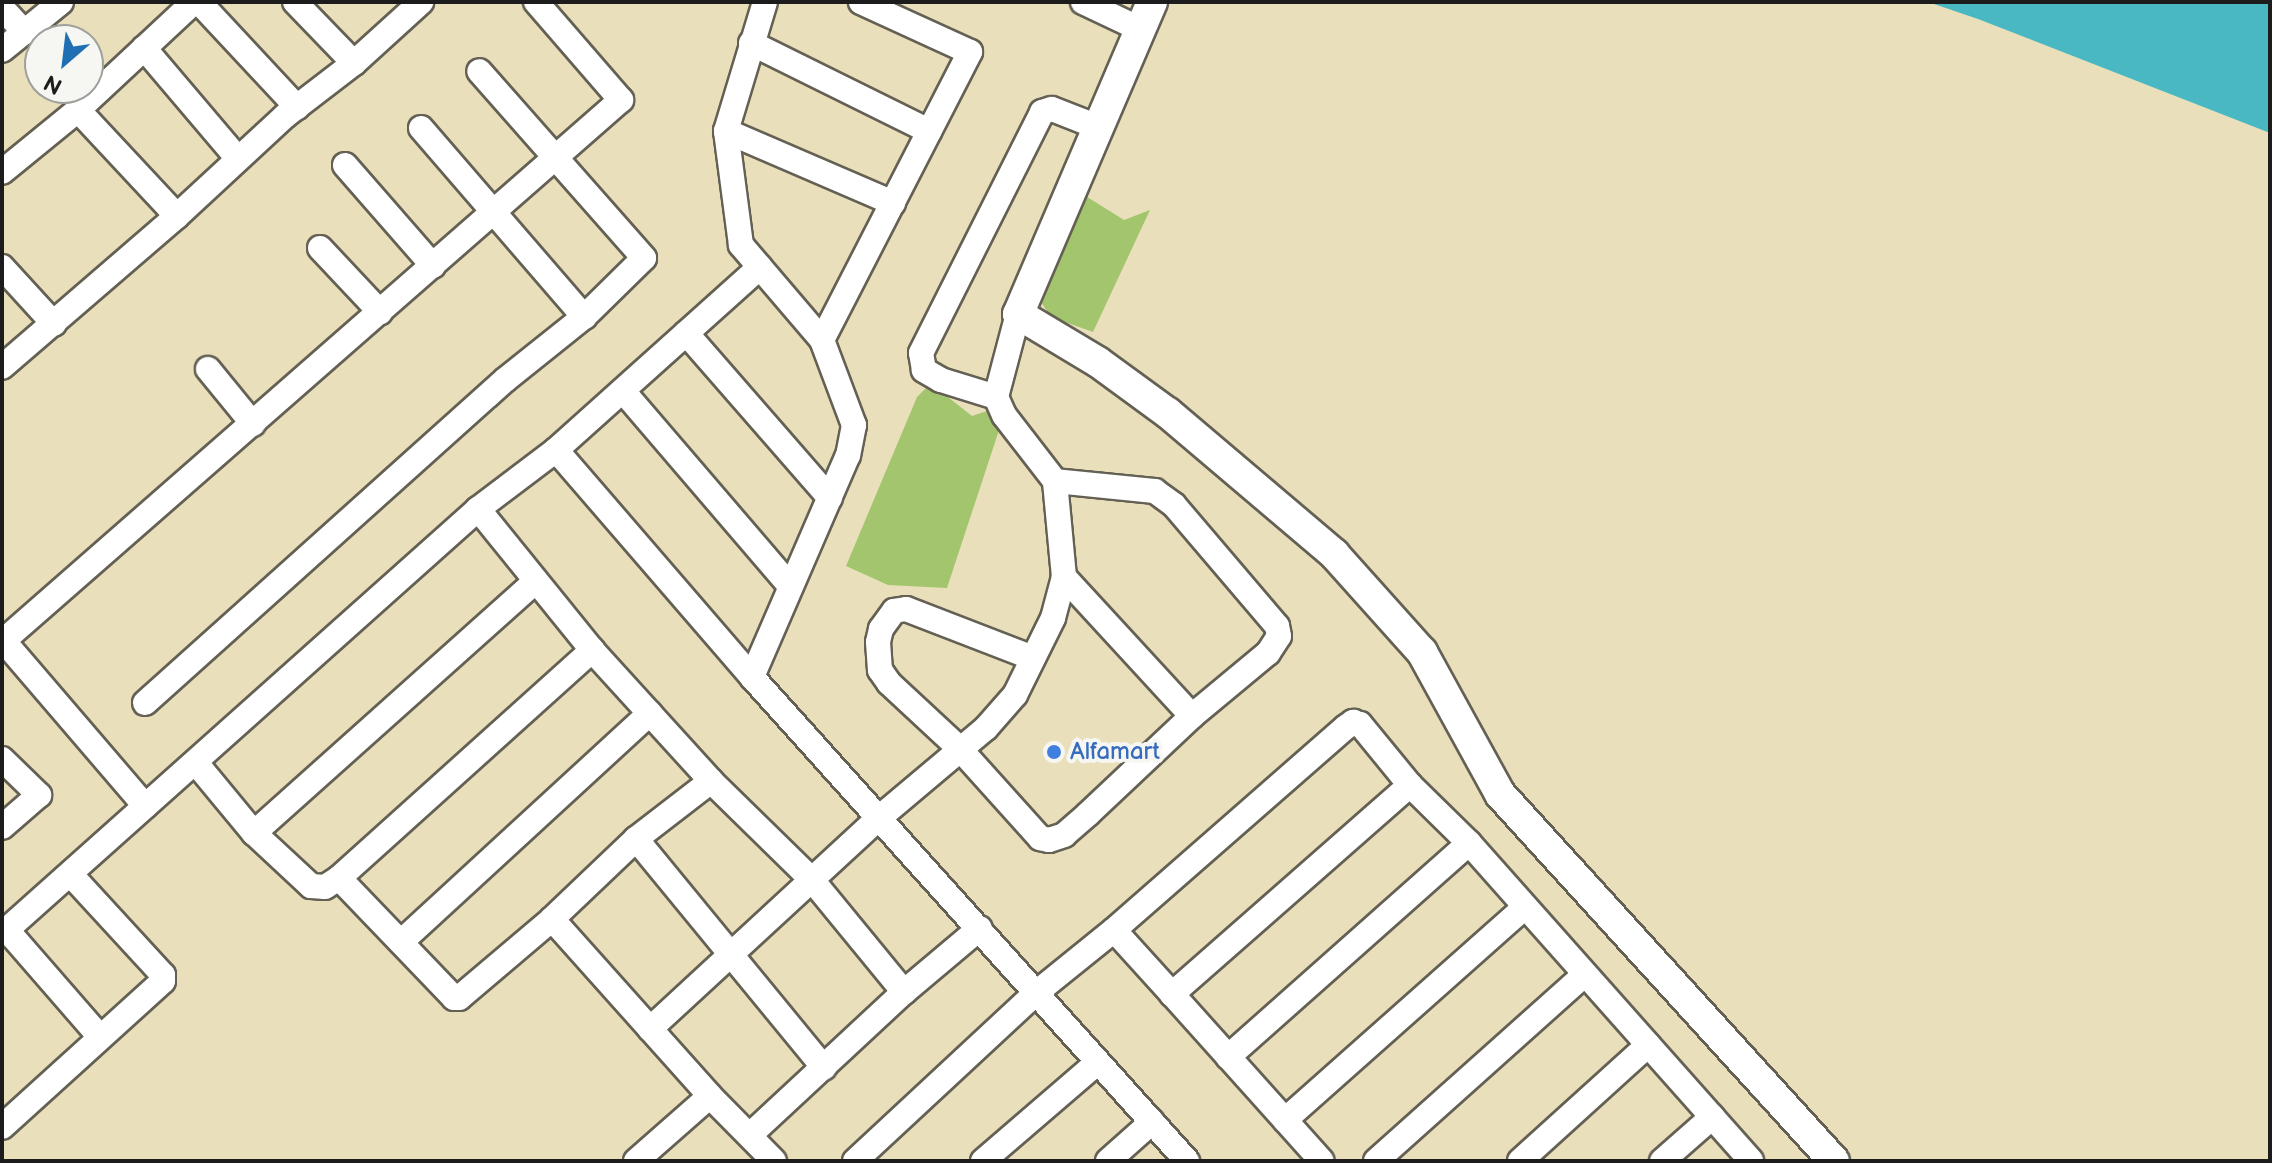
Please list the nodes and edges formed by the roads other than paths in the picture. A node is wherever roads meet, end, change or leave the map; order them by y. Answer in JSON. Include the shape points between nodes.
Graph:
{"nodes":[{"id":1,"x":61,"y":2,"type":"edge"},
{"id":2,"x":197,"y":2,"type":"edge"},
{"id":3,"x":295,"y":2,"type":"edge"},
{"id":4,"x":421,"y":2,"type":"edge"},
{"id":5,"x":536,"y":2,"type":"edge"},
{"id":6,"x":765,"y":2,"type":"edge"},
{"id":7,"x":861,"y":2,"type":"edge"},
{"id":8,"x":1083,"y":2,"type":"edge"},
{"id":9,"x":2,"y":8,"type":"edge"},
{"id":10,"x":1146,"y":15,"type":"edge"},
{"id":11,"x":34,"y":24,"type":"edge"},
{"id":12,"x":24,"y":32,"type":"joint"},
{"id":13,"x":751,"y":43,"type":"junction"},
{"id":14,"x":144,"y":48,"type":"junction"},
{"id":15,"x":2,"y":50,"type":"edge"},
{"id":16,"x":354,"y":63,"type":"junction"},
{"id":17,"x":479,"y":71,"type":"dead end"},
{"id":18,"x":297,"y":107,"type":"junction"},
{"id":19,"x":78,"y":110,"type":"junction"},
{"id":20,"x":1098,"y":127,"type":"junction"},
{"id":21,"x":421,"y":128,"type":"dead end"},
{"id":22,"x":726,"y":131,"type":"junction"},
{"id":23,"x":929,"y":131,"type":"junction"},
{"id":24,"x":554,"y":157,"type":"junction"},
{"id":25,"x":238,"y":159,"type":"junction"},
{"id":26,"x":345,"y":165,"type":"dead end"},
{"id":27,"x":2,"y":172,"type":"edge"},
{"id":28,"x":893,"y":203,"type":"junction"},
{"id":29,"x":492,"y":212,"type":"junction"},
{"id":30,"x":177,"y":216,"type":"junction"},
{"id":31,"x":320,"y":248,"type":"dead end"},
{"id":32,"x":433,"y":266,"type":"junction"},
{"id":33,"x":2,"y":267,"type":"edge"},
{"id":34,"x":760,"y":267,"type":"junction"},
{"id":35,"x":380,"y":312,"type":"junction"},
{"id":36,"x":1018,"y":314,"type":"junction"},
{"id":37,"x":584,"y":317,"type":"junction"},
{"id":38,"x":54,"y":324,"type":"junction"},
{"id":39,"x":686,"y":333,"type":"junction"},
{"id":40,"x":822,"y":340,"type":"junction"},
{"id":41,"x":2,"y":367,"type":"edge"},
{"id":42,"x":208,"y":369,"type":"dead end"},
{"id":43,"x":623,"y":391,"type":"junction"},
{"id":44,"x":996,"y":397,"type":"junction"},
{"id":45,"x":253,"y":424,"type":"junction"},
{"id":46,"x":556,"y":450,"type":"junction"},
{"id":47,"x":1055,"y":481,"type":"junction"},
{"id":48,"x":830,"y":498,"type":"junction"},
{"id":49,"x":478,"y":509,"type":"junction"},
{"id":50,"x":1064,"y":577,"type":"junction"},
{"id":51,"x":534,"y":583,"type":"junction"},
{"id":52,"x":790,"y":586,"type":"junction"},
{"id":53,"x":3,"y":641,"type":"edge"},
{"id":54,"x":592,"y":650,"type":"junction"},
{"id":55,"x":1033,"y":658,"type":"junction"},
{"id":56,"x":752,"y":677,"type":"junction"},
{"id":57,"x":145,"y":703,"type":"dead end"},
{"id":58,"x":650,"y":713,"type":"junction"},
{"id":59,"x":1192,"y":716,"type":"junction"},
{"id":60,"x":960,"y":749,"type":"junction"},
{"id":61,"x":2,"y":759,"type":"edge"},
{"id":62,"x":196,"y":763,"type":"junction"},
{"id":63,"x":711,"y":781,"type":"junction"},
{"id":64,"x":1410,"y":785,"type":"junction"},
{"id":65,"x":145,"y":806,"type":"junction"},
{"id":66,"x":879,"y":818,"type":"junction"},
{"id":67,"x":2,"y":827,"type":"edge"},
{"id":68,"x":254,"y":833,"type":"junction"},
{"id":69,"x":636,"y":839,"type":"junction"},
{"id":70,"x":1469,"y":843,"type":"junction"},
{"id":71,"x":70,"y":874,"type":"junction"},
{"id":72,"x":339,"y":878,"type":"junction"},
{"id":73,"x":812,"y":880,"type":"junction"},
{"id":74,"x":1525,"y":907,"type":"junction"},
{"id":75,"x":552,"y":919,"type":"junction"},
{"id":76,"x":980,"y":928,"type":"junction"},
{"id":77,"x":1114,"y":930,"type":"junction"},
{"id":78,"x":4,"y":932,"type":"edge"},
{"id":79,"x":401,"y":942,"type":"junction"},
{"id":80,"x":732,"y":955,"type":"junction"},
{"id":81,"x":1585,"y":974,"type":"junction"},
{"id":82,"x":904,"y":992,"type":"junction"},
{"id":83,"x":1036,"y":993,"type":"junction"},
{"id":84,"x":1172,"y":994,"type":"junction"},
{"id":85,"x":650,"y":1029,"type":"junction"},
{"id":86,"x":100,"y":1037,"type":"junction"},
{"id":87,"x":1648,"y":1045,"type":"junction"},
{"id":88,"x":1228,"y":1057,"type":"junction"},
{"id":89,"x":1097,"y":1063,"type":"junction"},
{"id":90,"x":824,"y":1068,"type":"junction"},
{"id":91,"x":710,"y":1096,"type":"junction"},
{"id":92,"x":1712,"y":1117,"type":"junction"},
{"id":93,"x":1285,"y":1120,"type":"junction"},
{"id":94,"x":1152,"y":1122,"type":"junction"},
{"id":95,"x":2,"y":1127,"type":"edge"},
{"id":96,"x":750,"y":1135,"type":"junction"},
{"id":97,"x":768,"y":1159,"type":"edge"},
{"id":98,"x":636,"y":1161,"type":"edge"},
{"id":99,"x":855,"y":1161,"type":"edge"},
{"id":100,"x":983,"y":1161,"type":"edge"},
{"id":101,"x":1108,"y":1161,"type":"edge"},
{"id":102,"x":1187,"y":1161,"type":"edge"},
{"id":103,"x":1322,"y":1161,"type":"edge"},
{"id":104,"x":1376,"y":1161,"type":"edge"},
{"id":105,"x":1520,"y":1161,"type":"edge"},
{"id":106,"x":1662,"y":1161,"type":"edge"},
{"id":107,"x":1751,"y":1161,"type":"edge"},
{"id":108,"x":1834,"y":1161,"type":"edge"}],
"edges":[{"from":1,"to":11,"type":"street"},
{"from":2,"to":14,"type":"street"},
{"from":2,"to":18,"type":"street"},
{"from":3,"to":16,"type":"street"},
{"from":4,"to":16,"type":"street"},
{"from":5,"to":24,"type":"street","via":[[621,100]]},
{"from":6,"to":13,"type":"street"},
{"from":7,"to":23,"type":"street","via":[[970,52]]},
{"from":8,"to":10,"type":"street"},
{"from":9,"to":12,"type":"street"},
{"from":10,"to":20,"type":"street"},
{"from":12,"to":15,"type":"street"},
{"from":13,"to":22,"type":"street"},
{"from":13,"to":23,"type":"street"},
{"from":14,"to":19,"type":"street"},
{"from":14,"to":25,"type":"street"},
{"from":16,"to":18,"type":"street"},
{"from":17,"to":24,"type":"street"},
{"from":18,"to":25,"type":"street"},
{"from":19,"to":27,"type":"street"},
{"from":19,"to":30,"type":"street"},
{"from":20,"to":36,"type":"street"},
{"from":20,"to":44,"type":"street","via":[[1052,109],[1042,112],[921,353],[924,370],[941,380]]},
{"from":21,"to":29,"type":"street"},
{"from":22,"to":28,"type":"street"},
{"from":22,"to":34,"type":"street","via":[[741,245]]},
{"from":23,"to":28,"type":"street"},
{"from":24,"to":29,"type":"street"},
{"from":24,"to":37,"type":"street","via":[[644,258]]},
{"from":25,"to":30,"type":"street"},
{"from":26,"to":32,"type":"street"},
{"from":28,"to":40,"type":"street"},
{"from":29,"to":32,"type":"street"},
{"from":29,"to":37,"type":"street"},
{"from":30,"to":38,"type":"street"},
{"from":31,"to":35,"type":"street"},
{"from":32,"to":35,"type":"street"},
{"from":33,"to":38,"type":"street"},
{"from":34,"to":39,"type":"street"},
{"from":34,"to":40,"type":"street"},
{"from":35,"to":45,"type":"street"},
{"from":36,"to":44,"type":"street"},
{"from":36,"to":108,"type":"street","via":[[1098,362],[1168,413],[1334,554],[1422,652],[1500,794]]},
{"from":37,"to":57,"type":"street","via":[[505,380]]},
{"from":38,"to":41,"type":"street"},
{"from":39,"to":43,"type":"street"},
{"from":39,"to":48,"type":"street"},
{"from":40,"to":48,"type":"street","via":[[854,425]]},
{"from":42,"to":45,"type":"street"},
{"from":43,"to":46,"type":"street"},
{"from":43,"to":52,"type":"street"},
{"from":44,"to":47,"type":"street"},
{"from":45,"to":53,"type":"street"},
{"from":46,"to":49,"type":"street"},
{"from":46,"to":56,"type":"street"},
{"from":47,"to":50,"type":"street"},
{"from":47,"to":59,"type":"street","via":[[1155,491],[1174,505],[1277,626],[1279,636],[1268,653]]},
{"from":48,"to":52,"type":"street"},
{"from":49,"to":51,"type":"street"},
{"from":49,"to":62,"type":"street"},
{"from":50,"to":55,"type":"street","via":[[1053,618]]},
{"from":50,"to":59,"type":"street"},
{"from":51,"to":54,"type":"street"},
{"from":51,"to":68,"type":"street"},
{"from":52,"to":56,"type":"street"},
{"from":53,"to":65,"type":"street"},
{"from":54,"to":58,"type":"street"},
{"from":54,"to":72,"type":"street"},
{"from":55,"to":60,"type":"street","via":[[1015,695]]},
{"from":55,"to":60,"type":"street","via":[[922,612],[894,611],[881,629],[880,670]]},
{"from":56,"to":66,"type":"street"},
{"from":58,"to":63,"type":"street"},
{"from":58,"to":79,"type":"street"},
{"from":59,"to":60,"type":"street","via":[[1076,825],[1049,840],[1025,823]]},
{"from":60,"to":66,"type":"street"},
{"from":61,"to":67,"type":"street","via":[[39,795]]},
{"from":62,"to":65,"type":"street"},
{"from":62,"to":68,"type":"street"},
{"from":63,"to":69,"type":"street"},
{"from":63,"to":73,"type":"street"},
{"from":64,"to":70,"type":"street"},
{"from":64,"to":77,"type":"street","via":[[1353,722]]},
{"from":64,"to":84,"type":"street"},
{"from":65,"to":71,"type":"street"},
{"from":66,"to":73,"type":"street"},
{"from":66,"to":76,"type":"street"},
{"from":68,"to":72,"type":"street","via":[[311,886],[325,887]]},
{"from":69,"to":75,"type":"street"},
{"from":69,"to":80,"type":"street"},
{"from":70,"to":74,"type":"street"},
{"from":70,"to":88,"type":"street"},
{"from":71,"to":78,"type":"street"},
{"from":71,"to":86,"type":"street","via":[[164,978]]},
{"from":72,"to":79,"type":"street"},
{"from":73,"to":80,"type":"street"},
{"from":73,"to":82,"type":"street"},
{"from":74,"to":81,"type":"street"},
{"from":74,"to":93,"type":"street"},
{"from":75,"to":79,"type":"street","via":[[459,998],[449,996]]},
{"from":75,"to":85,"type":"street"},
{"from":76,"to":82,"type":"street"},
{"from":76,"to":83,"type":"street"},
{"from":77,"to":83,"type":"street"},
{"from":77,"to":84,"type":"street"},
{"from":78,"to":86,"type":"street"},
{"from":80,"to":85,"type":"street"},
{"from":80,"to":90,"type":"street"},
{"from":81,"to":87,"type":"street"},
{"from":81,"to":104,"type":"street"},
{"from":82,"to":90,"type":"street"},
{"from":83,"to":89,"type":"street"},
{"from":83,"to":99,"type":"street"},
{"from":84,"to":88,"type":"street"},
{"from":85,"to":91,"type":"street"},
{"from":86,"to":95,"type":"street"},
{"from":87,"to":92,"type":"street"},
{"from":87,"to":105,"type":"street"},
{"from":88,"to":93,"type":"street"},
{"from":89,"to":94,"type":"street"},
{"from":89,"to":100,"type":"street"},
{"from":90,"to":96,"type":"street"},
{"from":91,"to":96,"type":"street"},
{"from":91,"to":98,"type":"street"},
{"from":92,"to":106,"type":"street"},
{"from":92,"to":107,"type":"street"},
{"from":93,"to":103,"type":"street"},
{"from":94,"to":101,"type":"street"},
{"from":94,"to":102,"type":"street"},
{"from":96,"to":97,"type":"street"}]}
